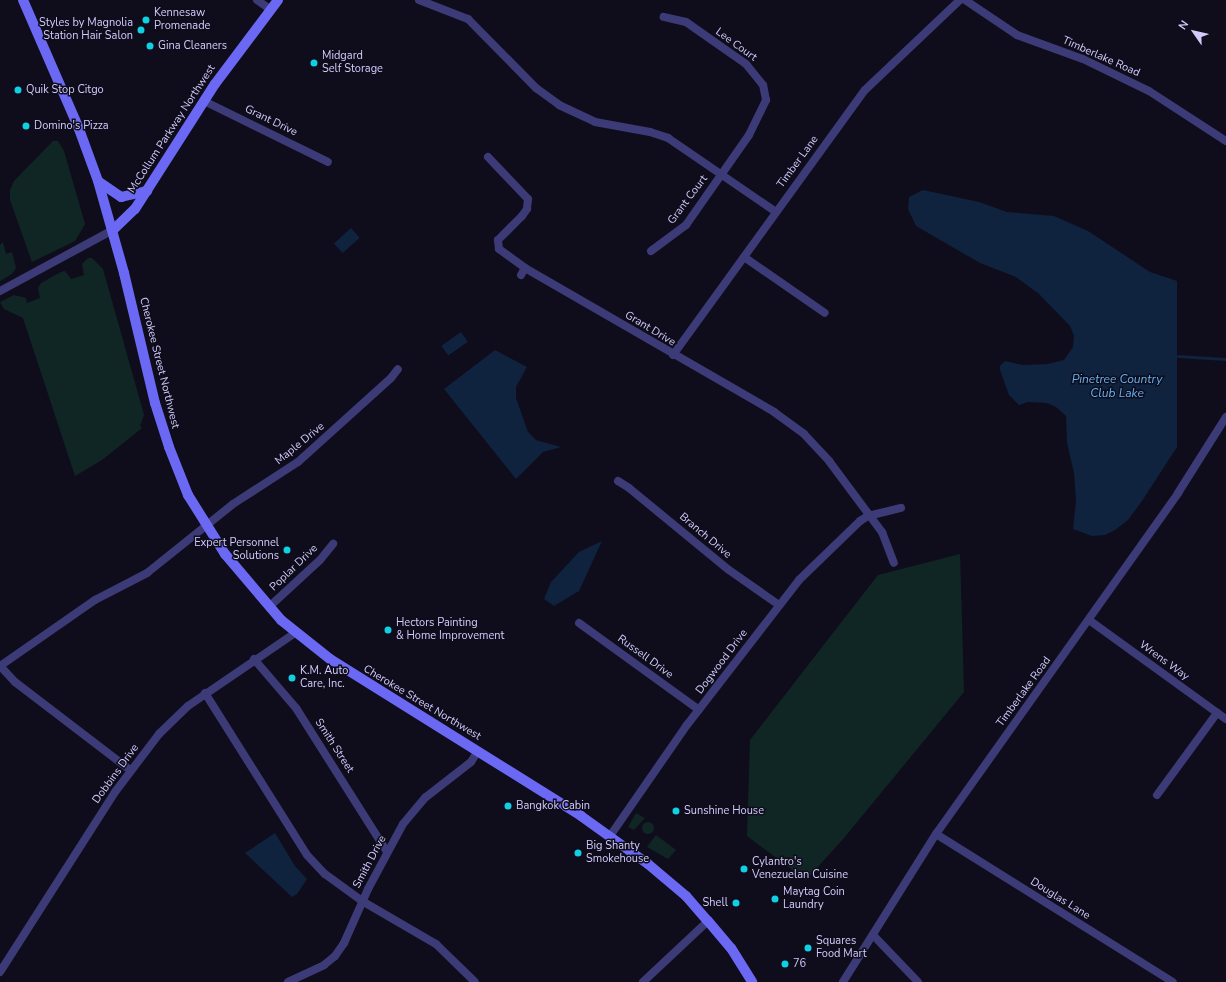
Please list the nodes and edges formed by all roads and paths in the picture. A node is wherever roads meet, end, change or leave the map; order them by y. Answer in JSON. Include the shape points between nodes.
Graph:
{"nodes":[{"id":1,"x":23,"y":0,"type":"edge"},
{"id":2,"x":257,"y":0,"type":"edge"},
{"id":3,"x":278,"y":0,"type":"edge"},
{"id":4,"x":419,"y":0,"type":"edge"},
{"id":5,"x":960,"y":0,"type":"edge"},
{"id":6,"x":965,"y":0,"type":"edge"},
{"id":7,"x":270,"y":9,"type":"junction"},
{"id":8,"x":664,"y":17,"type":"dead end"},
{"id":9,"x":204,"y":101,"type":"junction"},
{"id":10,"x":1226,"y":141,"type":"edge"},
{"id":11,"x":488,"y":157,"type":"dead end"},
{"id":12,"x":328,"y":162,"type":"dead end"},
{"id":13,"x":722,"y":174,"type":"junction"},
{"id":14,"x":98,"y":181,"type":"junction"},
{"id":15,"x":147,"y":191,"type":"junction"},
{"id":16,"x":776,"y":212,"type":"junction"},
{"id":17,"x":113,"y":230,"type":"junction"},
{"id":18,"x":651,"y":251,"type":"dead end"},
{"id":19,"x":744,"y":257,"type":"junction"},
{"id":20,"x":0,"y":291,"type":"edge"},
{"id":21,"x":825,"y":313,"type":"dead end"},
{"id":22,"x":673,"y":355,"type":"junction"},
{"id":23,"x":398,"y":369,"type":"dead end"},
{"id":24,"x":1226,"y":417,"type":"edge"},
{"id":25,"x":618,"y":482,"type":"dead end"},
{"id":26,"x":901,"y":508,"type":"dead end"},
{"id":27,"x":868,"y":516,"type":"junction"},
{"id":28,"x":206,"y":525,"type":"junction"},
{"id":29,"x":333,"y":544,"type":"dead end"},
{"id":30,"x":894,"y":563,"type":"dead end"},
{"id":31,"x":779,"y":605,"type":"junction"},
{"id":32,"x":269,"y":607,"type":"junction"},
{"id":33,"x":1089,"y":620,"type":"junction"},
{"id":34,"x":579,"y":623,"type":"dead end"},
{"id":35,"x":295,"y":633,"type":"junction"},
{"id":36,"x":254,"y":659,"type":"junction"},
{"id":37,"x":0,"y":666,"type":"edge"},
{"id":38,"x":205,"y":693,"type":"junction"},
{"id":39,"x":699,"y":710,"type":"junction"},
{"id":40,"x":1217,"y":713,"type":"junction"},
{"id":41,"x":1226,"y":719,"type":"edge"},
{"id":42,"x":478,"y":751,"type":"junction"},
{"id":43,"x":130,"y":770,"type":"junction"},
{"id":44,"x":1157,"y":794,"type":"dead end"},
{"id":45,"x":936,"y":834,"type":"junction"},
{"id":46,"x":610,"y":836,"type":"junction"},
{"id":47,"x":387,"y":852,"type":"junction"},
{"id":48,"x":362,"y":901,"type":"junction"},
{"id":49,"x":708,"y":921,"type":"junction"},
{"id":50,"x":873,"y":935,"type":"junction"},
{"id":51,"x":0,"y":972,"type":"edge"},
{"id":52,"x":288,"y":982,"type":"edge"},
{"id":53,"x":475,"y":982,"type":"edge"},
{"id":54,"x":642,"y":982,"type":"edge"},
{"id":55,"x":752,"y":982,"type":"edge"},
{"id":56,"x":843,"y":982,"type":"edge"},
{"id":57,"x":918,"y":982,"type":"edge"},
{"id":58,"x":1173,"y":982,"type":"edge"}],
"edges":[{"from":1,"to":14,"type":"main road","name":"Cherokee Street Northwest","via":[[79,129]]},
{"from":2,"to":7,"type":"street"},
{"from":3,"to":7,"type":"main road","name":"McCollum Parkway Northwest"},
{"from":4,"to":13,"type":"street","via":[[468,19],[536,88],[559,105],[595,122],[650,132],[668,138]]},
{"from":5,"to":16,"type":"street","name":"Timber Lane","via":[[865,90]]},
{"from":6,"to":10,"type":"street","name":"Timberlake Road","via":[[1017,35],[1083,59],[1150,91]]},
{"from":7,"to":9,"type":"main road","name":"McCollum Parkway Northwest"},
{"from":8,"to":13,"type":"street","name":"Lee Court","via":[[686,22],[746,64],[764,85],[766,100],[761,116]]},
{"from":9,"to":12,"type":"street","name":"Grant Drive"},
{"from":9,"to":15,"type":"main road","name":"McCollum Parkway Northwest"},
{"from":11,"to":22,"type":"street","name":"Grant Drive","via":[[528,199],[527,209],[522,216],[498,240],[499,249],[523,272]]},
{"from":13,"to":16,"type":"street"},
{"from":13,"to":18,"type":"street","name":"Grant Court","via":[[686,225]]},
{"from":14,"to":15,"type":"main road","via":[[121,197],[132,197]]},
{"from":14,"to":17,"type":"main road","name":"Cherokee Street Northwest"},
{"from":15,"to":17,"type":"main road","name":"McCollum Parkway Northwest","via":[[129,216]]},
{"from":16,"to":19,"type":"street","name":"Timber Lane"},
{"from":17,"to":20,"type":"street"},
{"from":17,"to":28,"type":"main road","name":"Cherokee Street Northwest","via":[[161,424],[182,481]]},
{"from":19,"to":21,"type":"street"},
{"from":19,"to":22,"type":"street","name":"Timber Lane"},
{"from":22,"to":27,"type":"street","name":"Grant Drive","via":[[774,412],[804,434],[829,461]]},
{"from":23,"to":28,"type":"street","name":"Maple Drive","via":[[298,462]]},
{"from":24,"to":33,"type":"street","name":"Timberlake Road","via":[[1178,493]]},
{"from":25,"to":31,"type":"street","name":"Branch Drive","via":[[635,492],[729,570]]},
{"from":26,"to":27,"type":"street","name":"Dogwood Drive"},
{"from":27,"to":30,"type":"street","via":[[882,532]]},
{"from":27,"to":31,"type":"street","name":"Dogwood Drive","via":[[820,557]]},
{"from":28,"to":32,"type":"main road","name":"Cherokee Street Northwest","via":[[225,554]]},
{"from":28,"to":37,"type":"street","name":"Maple Drive","via":[[147,573],[95,600]]},
{"from":29,"to":32,"type":"street","name":"Poplar Drive","via":[[320,560]]},
{"from":31,"to":39,"type":"street","name":"Dogwood Drive"},
{"from":32,"to":35,"type":"main road","name":"Cherokee Street Northwest"},
{"from":33,"to":40,"type":"street","name":"Wrens Way"},
{"from":33,"to":45,"type":"street","name":"Timberlake Road"},
{"from":34,"to":39,"type":"street","name":"Russell Drive"},
{"from":35,"to":36,"type":"street","name":"Dobbins Drive"},
{"from":35,"to":42,"type":"main road","name":"Cherokee Street Northwest","via":[[341,667]]},
{"from":36,"to":38,"type":"street","name":"Dobbins Drive"},
{"from":36,"to":47,"type":"street","name":"Smith Street","via":[[296,708]]},
{"from":37,"to":43,"type":"street","via":[[15,682]]},
{"from":38,"to":43,"type":"street","name":"Dobbins Drive","via":[[174,719]]},
{"from":38,"to":48,"type":"street","via":[[308,855],[325,874]]},
{"from":39,"to":46,"type":"street","name":"Dogwood Drive"},
{"from":40,"to":41,"type":"street","name":"Wrens Way"},
{"from":40,"to":44,"type":"street"},
{"from":42,"to":46,"type":"main road","name":"Cherokee Street Northwest"},
{"from":42,"to":47,"type":"street","name":"Smith Drive","via":[[471,762],[412,811]]},
{"from":43,"to":51,"type":"street","name":"Dobbins Drive"},
{"from":45,"to":50,"type":"street","name":"Timberlake Road"},
{"from":45,"to":58,"type":"street","name":"Douglas Lane"},
{"from":46,"to":49,"type":"main road","name":"Cherokee Street Northwest","via":[[668,880]]},
{"from":47,"to":48,"type":"street","name":"Smith Drive"},
{"from":48,"to":52,"type":"street","name":"Smith Drive","via":[[344,943],[335,956],[324,965]]},
{"from":48,"to":53,"type":"street","via":[[436,944]]},
{"from":49,"to":54,"type":"street"},
{"from":49,"to":55,"type":"main road","name":"Cherokee Street Northwest","via":[[735,954]]},
{"from":50,"to":56,"type":"street","name":"Timberlake Road"},
{"from":50,"to":57,"type":"street"}]}
